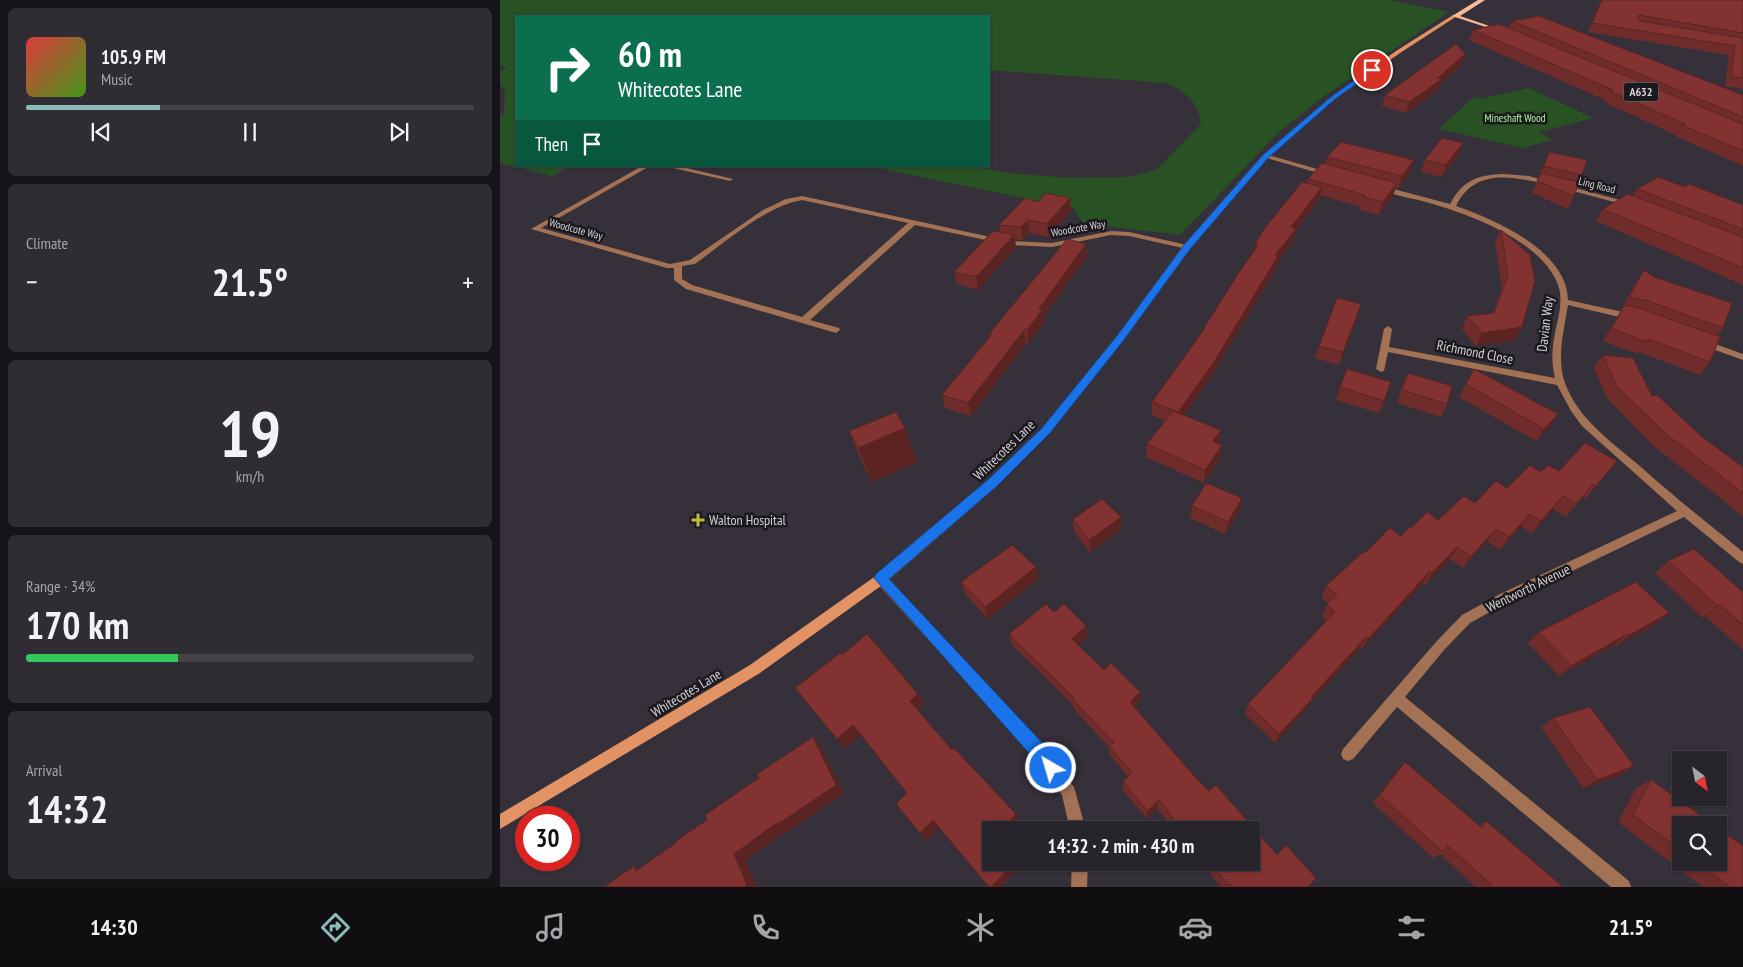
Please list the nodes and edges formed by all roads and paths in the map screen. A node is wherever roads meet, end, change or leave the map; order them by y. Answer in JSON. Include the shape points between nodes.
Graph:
{"nodes":[{"id":1,"x":1482,"y":0,"type":"edge"},
{"id":2,"x":1455,"y":16,"type":"junction"},
{"id":3,"x":1512,"y":37,"type":"edge"},
{"id":4,"x":1265,"y":156,"type":"junction"},
{"id":5,"x":646,"y":167,"type":"edge"},
{"id":6,"x":672,"y":167,"type":"edge"},
{"id":7,"x":1340,"y":176,"type":"edge"},
{"id":8,"x":730,"y":179,"type":"dead end"},
{"id":9,"x":1377,"y":186,"type":"edge"},
{"id":10,"x":1633,"y":206,"type":"edge"},
{"id":11,"x":1452,"y":207,"type":"junction"},
{"id":12,"x":914,"y":222,"type":"junction"},
{"id":13,"x":1187,"y":247,"type":"junction"},
{"id":14,"x":678,"y":265,"type":"junction"},
{"id":15,"x":1565,"y":302,"type":"junction"},
{"id":16,"x":804,"y":320,"type":"junction"},
{"id":17,"x":1645,"y":322,"type":"edge"},
{"id":18,"x":836,"y":330,"type":"dead end"},
{"id":19,"x":1388,"y":330,"type":"dead end"},
{"id":20,"x":1699,"y":341,"type":"edge"},
{"id":21,"x":1385,"y":349,"type":"junction"},
{"id":22,"x":1743,"y":357,"type":"edge"},
{"id":23,"x":1381,"y":369,"type":"dead end"},
{"id":24,"x":1560,"y":382,"type":"junction"},
{"id":25,"x":1685,"y":512,"type":"junction"},
{"id":26,"x":1743,"y":560,"type":"edge"},
{"id":27,"x":880,"y":578,"type":"junction"},
{"id":28,"x":1397,"y":699,"type":"junction"},
{"id":29,"x":1348,"y":754,"type":"dead end"},
{"id":30,"x":1076,"y":821,"type":"edge"},
{"id":31,"x":500,"y":822,"type":"edge"},
{"id":32,"x":1080,"y":871,"type":"edge"},
{"id":33,"x":1079,"y":887,"type":"edge"},
{"id":34,"x":1623,"y":887,"type":"edge"}],
"edges":[{"from":1,"to":2,"type":"main road"},
{"from":2,"to":3,"type":"main road"},
{"from":2,"to":4,"type":"street","name":"Whitecotes Lane","via":[[1333,98]]},
{"from":4,"to":7,"type":"street"},
{"from":4,"to":13,"type":"street","name":"Whitecotes Lane"},
{"from":5,"to":14,"type":"street","name":"Woodcote Way","via":[[535,230],[670,266]]},
{"from":6,"to":8,"type":"street"},
{"from":9,"to":11,"type":"street","name":"Davian Way"},
{"from":10,"to":11,"type":"street","name":"Ling Road","via":[[1542,181],[1508,176],[1473,182],[1463,189]]},
{"from":11,"to":15,"type":"street","name":"Davian Way","via":[[1505,228],[1540,255],[1554,270]]},
{"from":12,"to":13,"type":"street","name":"Woodcote Way","via":[[1030,245],[1052,245],[1111,233]]},
{"from":12,"to":14,"type":"street","name":"Woodcote Way","via":[[802,198],[788,200],[765,211],[692,262]]},
{"from":12,"to":16,"type":"street"},
{"from":13,"to":27,"type":"street","name":"Whitecotes Lane","via":[[1046,431],[994,482]]},
{"from":14,"to":16,"type":"street","via":[[678,280],[689,287]]},
{"from":15,"to":17,"type":"street"},
{"from":15,"to":24,"type":"street","name":"Davian Way","via":[[1555,360]]},
{"from":16,"to":18,"type":"street"},
{"from":19,"to":21,"type":"street"},
{"from":20,"to":22,"type":"street"},
{"from":21,"to":23,"type":"street"},
{"from":21,"to":24,"type":"street","name":"Richmond Close"},
{"from":24,"to":25,"type":"street","name":"Davian Way","via":[[1574,410],[1603,441]]},
{"from":25,"to":26,"type":"street","name":"Davian Way"},
{"from":25,"to":28,"type":"street","name":"Wentworth Avenue","via":[[1466,619]]},
{"from":27,"to":30,"type":"street","via":[[1042,755],[1069,792]]},
{"from":27,"to":31,"type":"street","name":"Whitecotes Lane","via":[[755,669]]},
{"from":28,"to":29,"type":"street","name":"Wentworth Avenue"},
{"from":28,"to":34,"type":"street"},
{"from":32,"to":33,"type":"street"}]}
